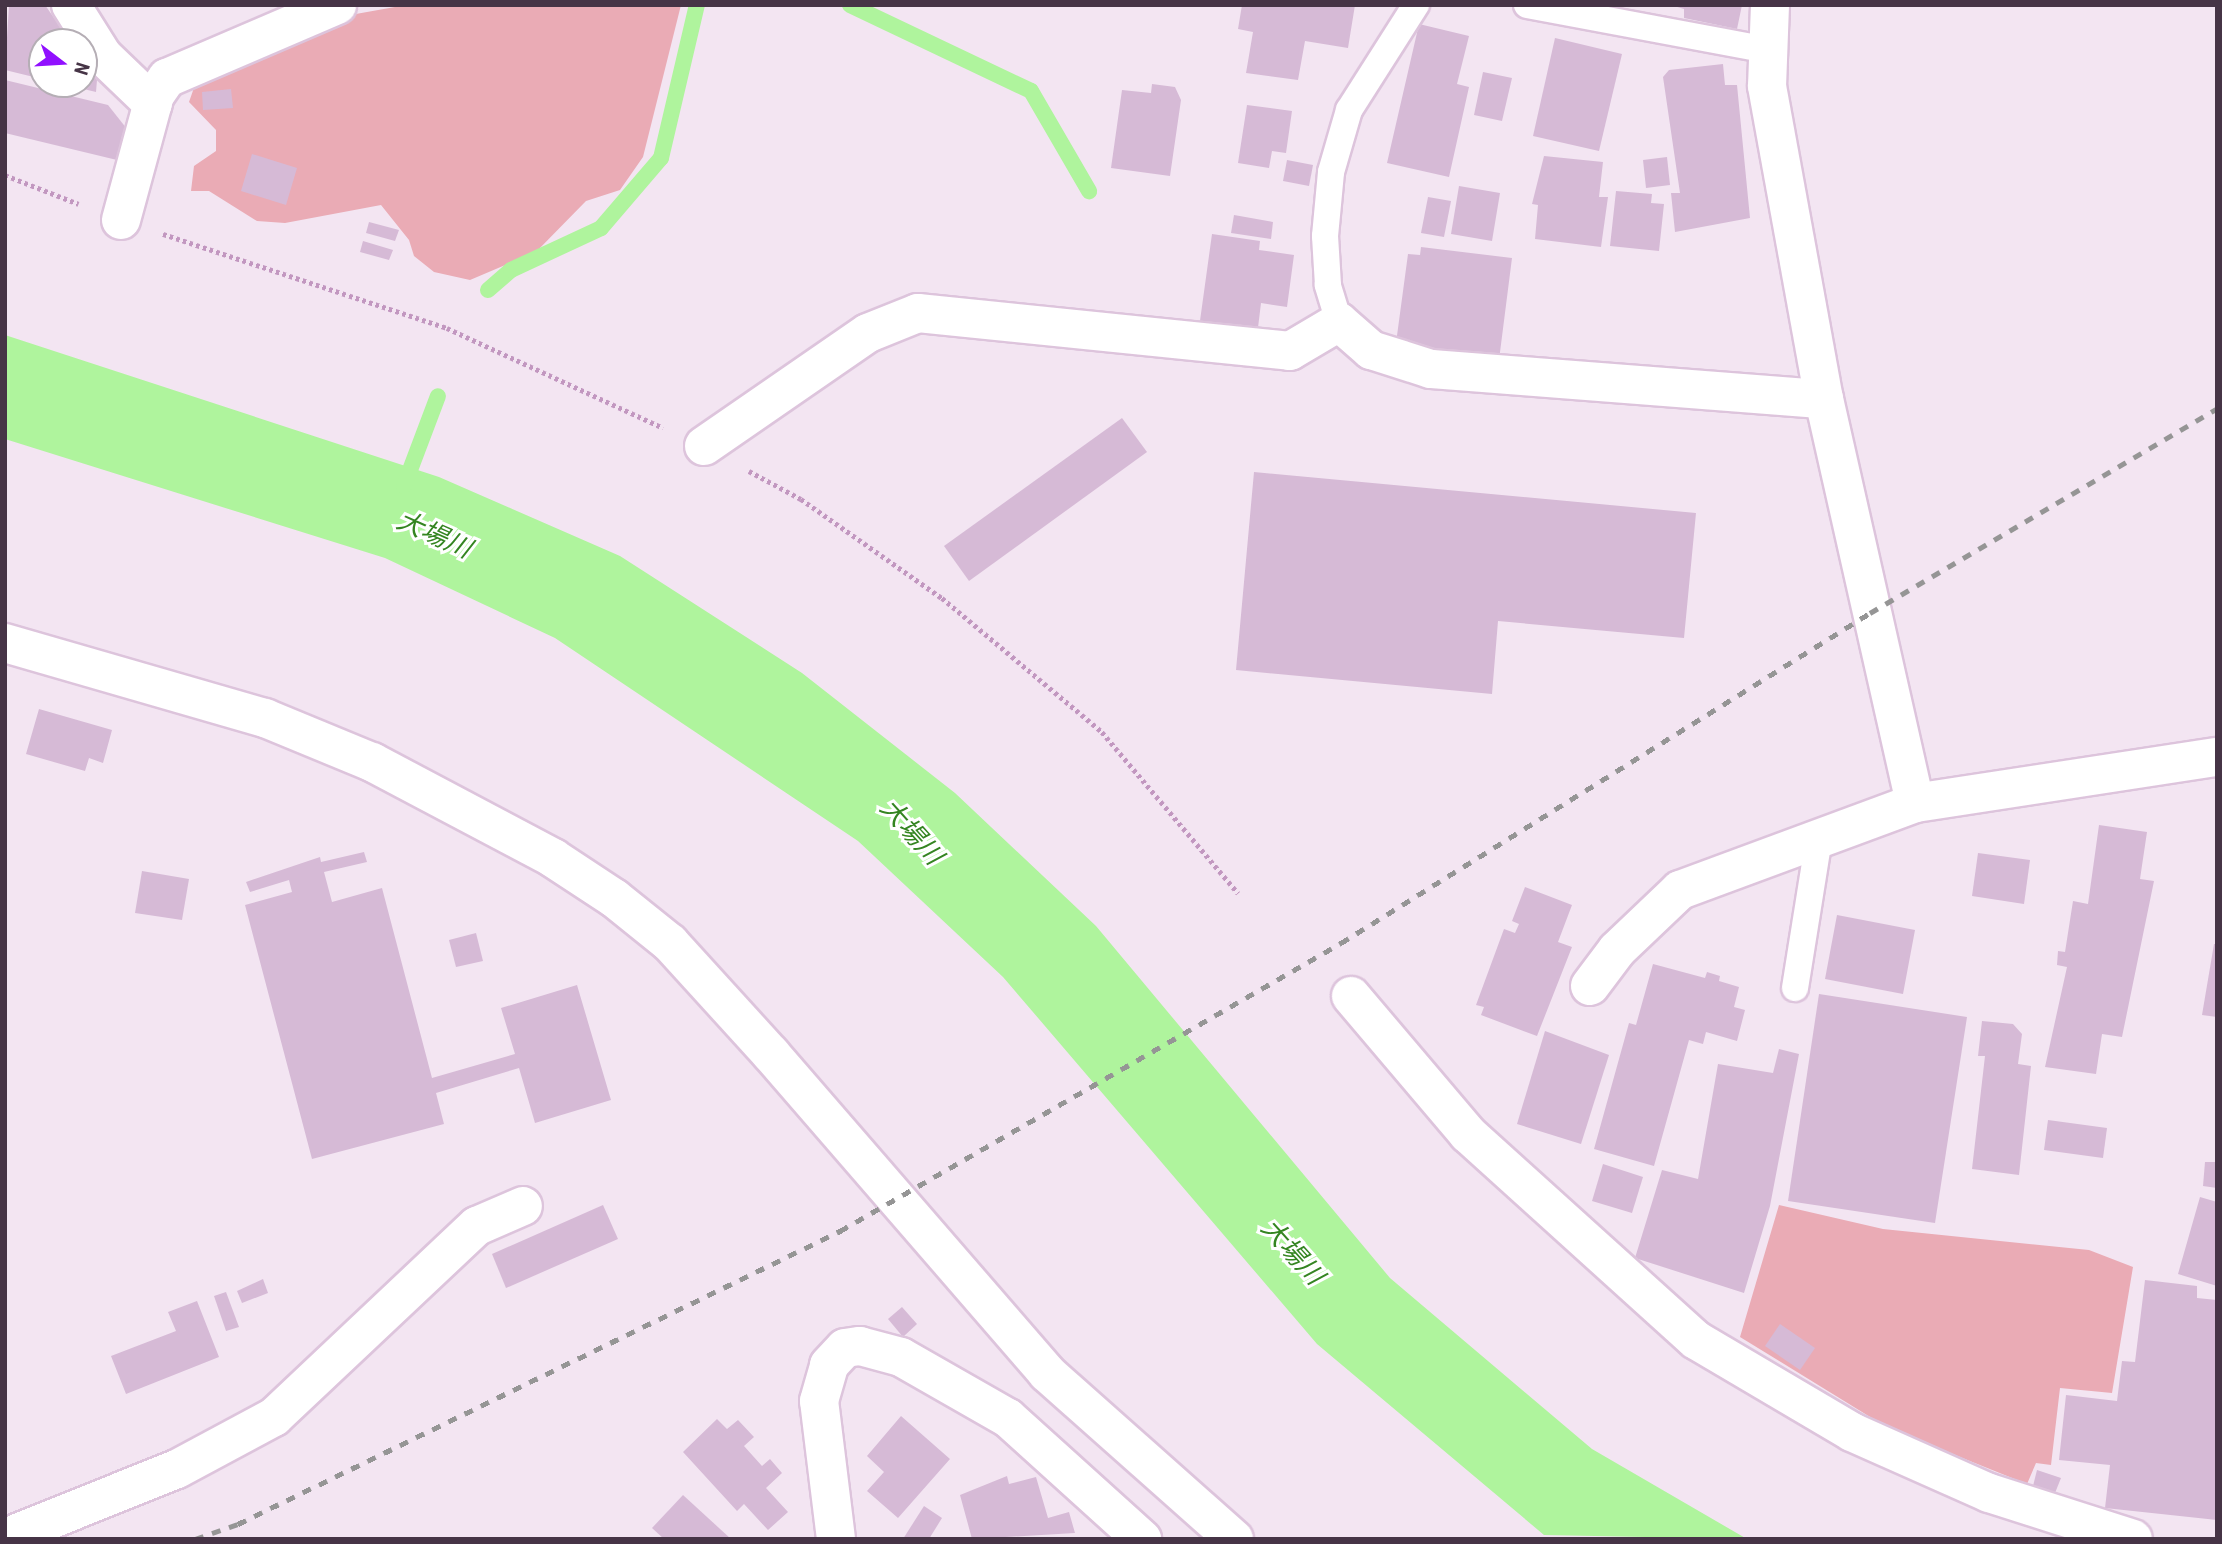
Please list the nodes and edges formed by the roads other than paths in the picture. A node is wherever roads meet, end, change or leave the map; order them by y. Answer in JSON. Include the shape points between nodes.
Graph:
{"nodes":[{"id":1,"x":71,"y":5,"type":"edge"},
{"id":2,"x":337,"y":5,"type":"edge"},
{"id":3,"x":1416,"y":5,"type":"edge"},
{"id":4,"x":1527,"y":5,"type":"edge"},
{"id":5,"x":1770,"y":5,"type":"edge"},
{"id":6,"x":1768,"y":50,"type":"junction"},
{"id":7,"x":153,"y":104,"type":"junction"},
{"id":8,"x":121,"y":220,"type":"road end"},
{"id":9,"x":1339,"y":322,"type":"junction"},
{"id":10,"x":1824,"y":399,"type":"junction"},
{"id":11,"x":704,"y":446,"type":"road end"},
{"id":12,"x":5,"y":643,"type":"edge"},
{"id":13,"x":2217,"y":757,"type":"edge"},
{"id":14,"x":1915,"y":803,"type":"junction"},
{"id":15,"x":1819,"y":838,"type":"junction"},
{"id":16,"x":1590,"y":986,"type":"dead end"},
{"id":17,"x":1795,"y":988,"type":"dead end"},
{"id":18,"x":1351,"y":996,"type":"dead end"},
{"id":19,"x":523,"y":1206,"type":"dead end"},
{"id":20,"x":5,"y":1538,"type":"edge"},
{"id":21,"x":836,"y":1539,"type":"edge"},
{"id":22,"x":1142,"y":1539,"type":"edge"},
{"id":23,"x":1234,"y":1539,"type":"edge"},
{"id":24,"x":2133,"y":1539,"type":"edge"}],
"edges":[{"from":1,"to":7,"type":"street","via":[[103,56]]},
{"from":2,"to":7,"type":"street","via":[[188,66],[167,78]]},
{"from":3,"to":9,"type":"lane","via":[[1349,110],[1331,172],[1327,272]]},
{"from":4,"to":6,"type":"lane"},
{"from":5,"to":6,"type":"street"},
{"from":6,"to":10,"type":"street","via":[[1767,86]]},
{"from":7,"to":8,"type":"street"},
{"from":9,"to":10,"type":"street","via":[[1371,350],[1431,369]]},
{"from":9,"to":11,"type":"street","via":[[1290,351],[918,313],[868,333]]},
{"from":10,"to":14,"type":"street"},
{"from":12,"to":23,"type":"street","via":[[265,718],[372,762],[553,858],[614,898],[670,943],[772,1054],[1047,1373]]},
{"from":13,"to":14,"type":"street"},
{"from":14,"to":15,"type":"street"},
{"from":15,"to":16,"type":"street","via":[[1680,890],[1616,950]]},
{"from":15,"to":17,"type":"lane"},
{"from":18,"to":24,"type":"street","via":[[1468,1134],[1696,1340],[1852,1432],[1989,1493]]},
{"from":19,"to":20,"type":"street","via":[[477,1226],[274,1417],[177,1469]]},
{"from":21,"to":22,"type":"street","via":[[818,1401],[830,1365],[845,1348],[860,1346],[901,1357],[1008,1418]]}]}
